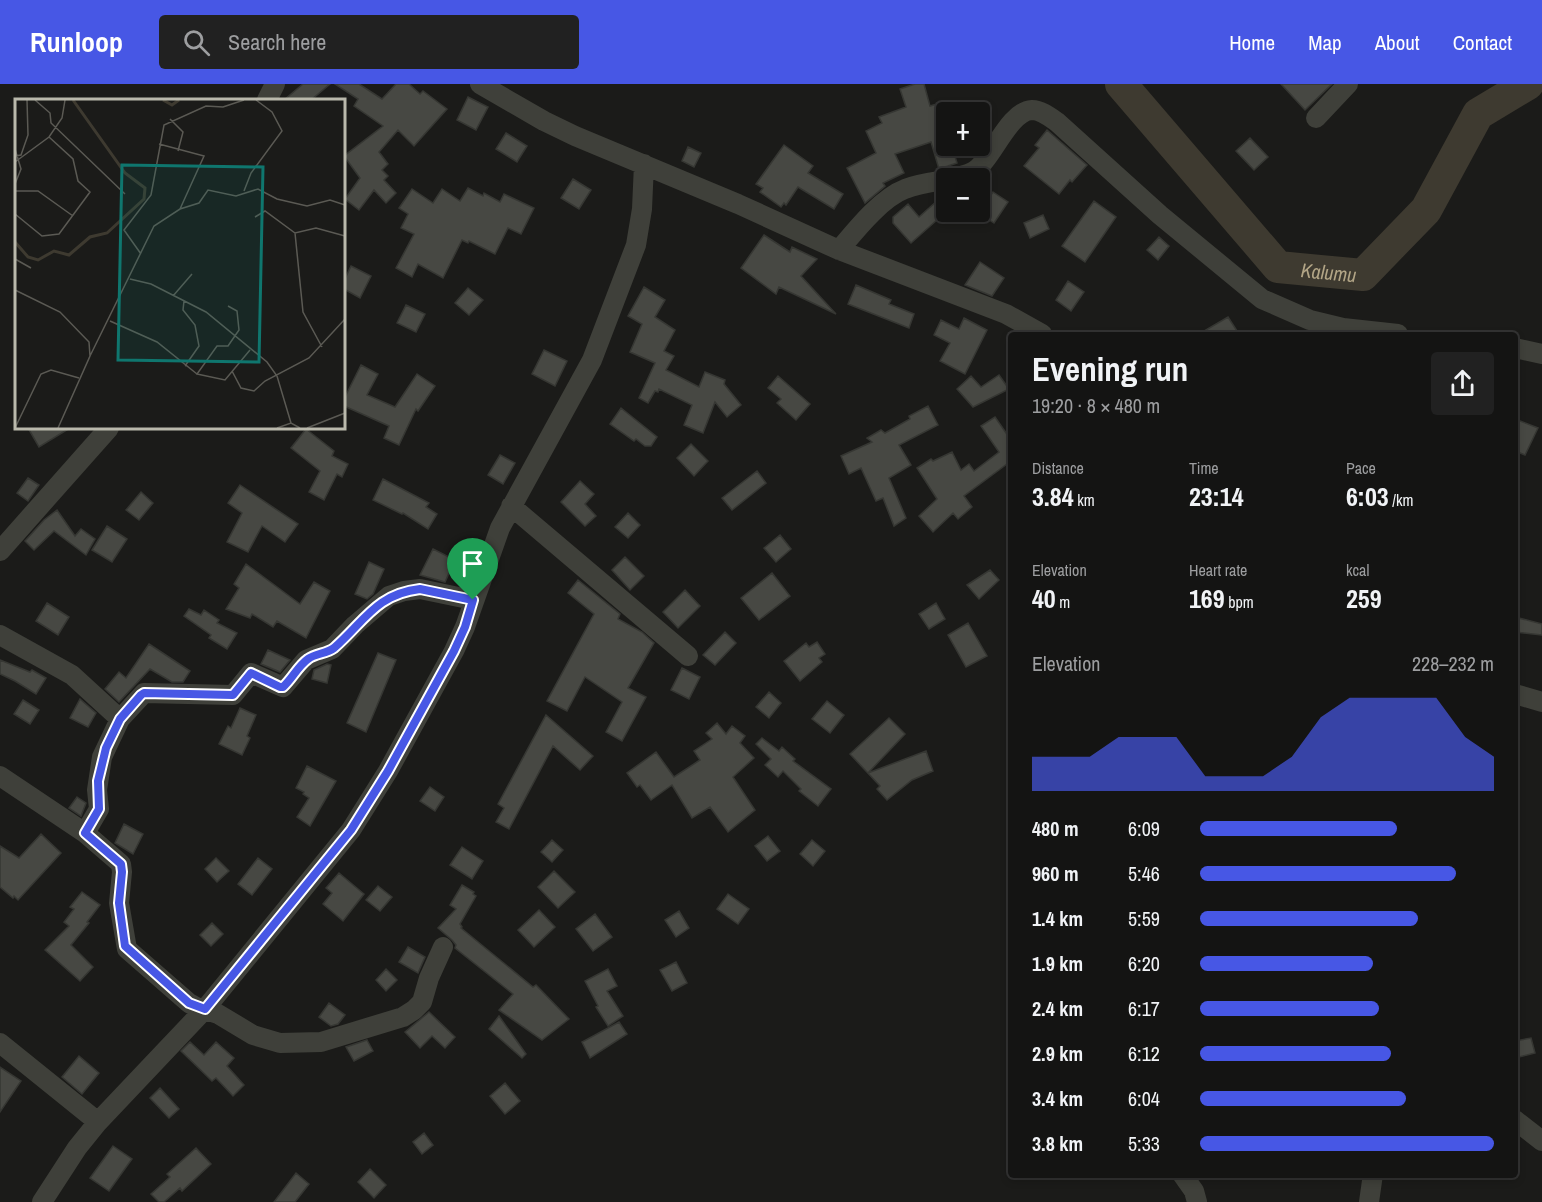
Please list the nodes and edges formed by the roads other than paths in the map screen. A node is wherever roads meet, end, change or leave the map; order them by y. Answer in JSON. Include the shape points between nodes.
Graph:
{"nodes":[{"id":1,"x":275,"y":84,"type":"edge"},
{"id":2,"x":480,"y":84,"type":"edge"},
{"id":3,"x":1348,"y":84,"type":"edge"},
{"id":4,"x":268,"y":99,"type":"edge"},
{"id":5,"x":1316,"y":118,"type":"dead end"},
{"id":6,"x":644,"y":164,"type":"junction"},
{"id":7,"x":978,"y":168,"type":"edge"},
{"id":8,"x":936,"y":182,"type":"edge"},
{"id":9,"x":839,"y":250,"type":"junction"},
{"id":10,"x":1038,"y":332,"type":"edge"},
{"id":11,"x":1380,"y":332,"type":"edge"},
{"id":12,"x":1518,"y":349,"type":"edge"},
{"id":13,"x":1542,"y":354,"type":"edge"},
{"id":14,"x":108,"y":429,"type":"edge"},
{"id":15,"x":511,"y":506,"type":"junction"},
{"id":16,"x":0,"y":551,"type":"edge"},
{"id":17,"x":473,"y":600,"type":"junction"},
{"id":18,"x":0,"y":635,"type":"edge"},
{"id":19,"x":688,"y":656,"type":"dead end"},
{"id":20,"x":1518,"y":695,"type":"edge"},
{"id":21,"x":1542,"y":702,"type":"edge"},
{"id":22,"x":120,"y":719,"type":"junction"},
{"id":23,"x":0,"y":776,"type":"edge"},
{"id":24,"x":85,"y":833,"type":"junction"},
{"id":25,"x":443,"y":947,"type":"dead end"},
{"id":26,"x":205,"y":1009,"type":"junction"},
{"id":27,"x":0,"y":1043,"type":"edge"},
{"id":28,"x":98,"y":1122,"type":"junction"},
{"id":29,"x":1518,"y":1122,"type":"edge"},
{"id":30,"x":1542,"y":1141,"type":"edge"},
{"id":31,"x":1185,"y":1178,"type":"edge"},
{"id":32,"x":1372,"y":1178,"type":"edge"},
{"id":33,"x":42,"y":1202,"type":"edge"},
{"id":34,"x":1197,"y":1202,"type":"edge"},
{"id":35,"x":1369,"y":1202,"type":"edge"}],
"edges":[{"from":1,"to":4,"type":"street"},
{"from":2,"to":6,"type":"street","via":[[544,121]]},
{"from":3,"to":5,"type":"street"},
{"from":6,"to":9,"type":"street"},
{"from":6,"to":15,"type":"street","via":[[636,245],[603,334]]},
{"from":7,"to":11,"type":"street","via":[[1016,116],[1031,110],[1044,113],[1262,298],[1310,320]]},
{"from":8,"to":9,"type":"street","via":[[905,188],[892,196]]},
{"from":9,"to":10,"type":"street","via":[[1006,314]]},
{"from":12,"to":13,"type":"street"},
{"from":14,"to":16,"type":"street"},
{"from":15,"to":17,"type":"street"},
{"from":15,"to":19,"type":"street"},
{"from":17,"to":22,"type":"street","via":[[420,589],[389,596],[332,649],[306,660],[283,687],[251,673],[233,695],[144,693]]},
{"from":17,"to":26,"type":"street","via":[[454,651],[351,830]]},
{"from":18,"to":22,"type":"street","via":[[72,675]]},
{"from":20,"to":21,"type":"street"},
{"from":22,"to":24,"type":"street","via":[[102,757],[97,790],[99,809]]},
{"from":23,"to":24,"type":"street"},
{"from":24,"to":26,"type":"street","via":[[121,864],[119,903],[127,949],[189,1003]]},
{"from":25,"to":26,"type":"street","via":[[422,1002],[414,1010],[403,1017],[321,1042],[266,1041]]},
{"from":26,"to":28,"type":"street"},
{"from":27,"to":28,"type":"street"},
{"from":28,"to":33,"type":"street"},
{"from":29,"to":30,"type":"street"},
{"from":31,"to":34,"type":"street"},
{"from":32,"to":35,"type":"street"}]}
